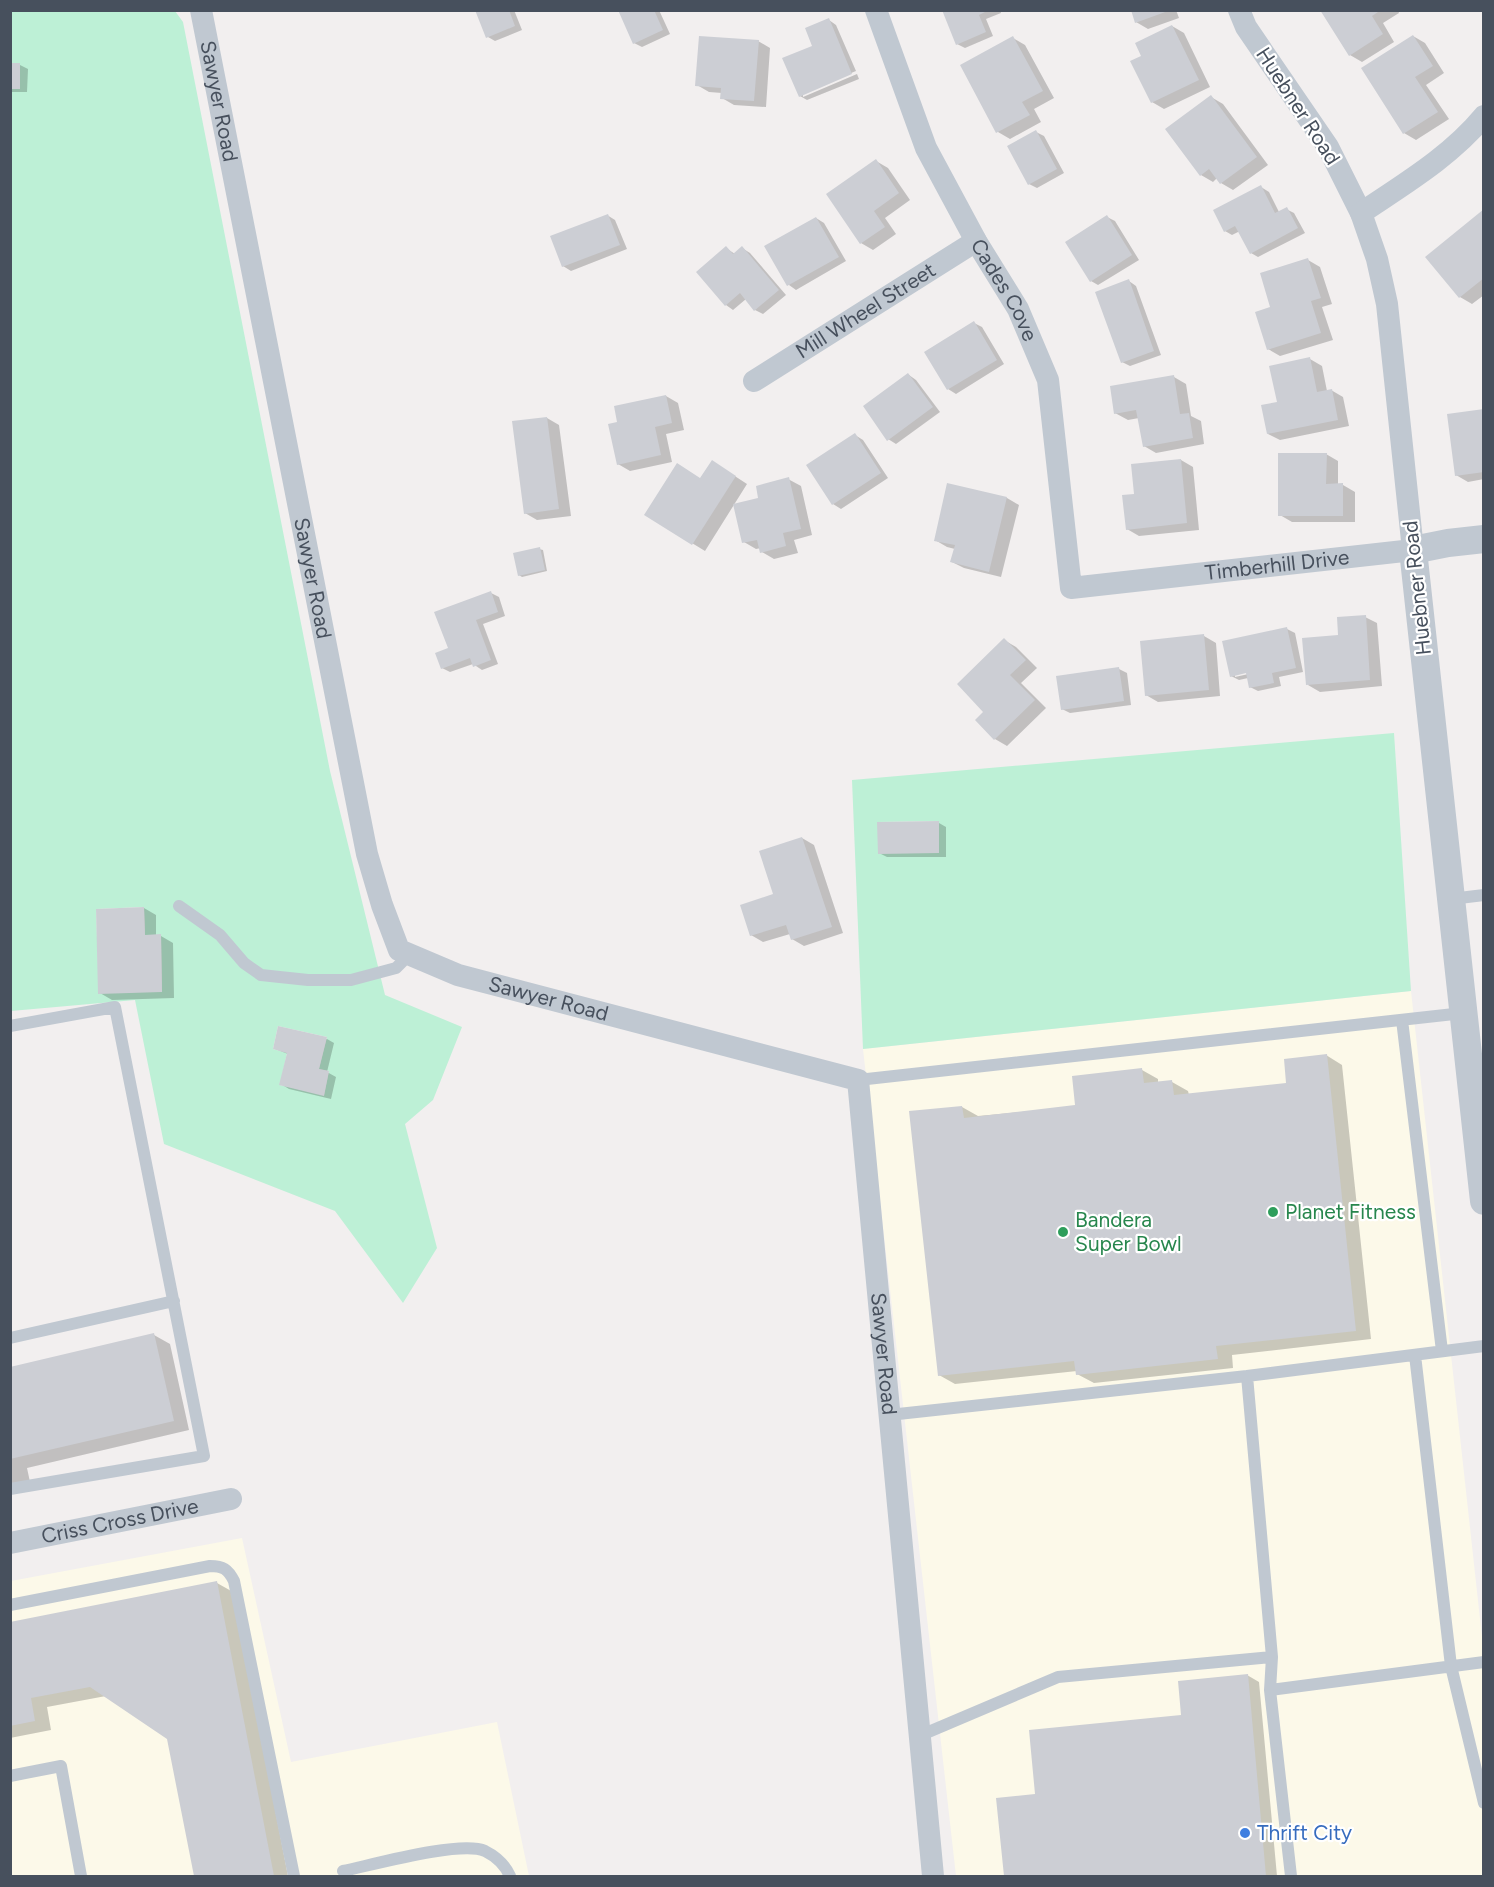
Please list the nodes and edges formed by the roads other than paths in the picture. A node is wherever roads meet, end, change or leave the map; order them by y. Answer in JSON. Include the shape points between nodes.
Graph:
{"nodes":[{"id":1,"x":201,"y":10,"type":"edge"},
{"id":2,"x":876,"y":10,"type":"edge"},
{"id":3,"x":1239,"y":10,"type":"edge"},
{"id":4,"x":1484,"y":116,"type":"edge"},
{"id":5,"x":1361,"y":213,"type":"junction"},
{"id":6,"x":976,"y":241,"type":"junction"},
{"id":7,"x":754,"y":381,"type":"dead end"},
{"id":8,"x":1484,"y":539,"type":"edge"},
{"id":9,"x":1413,"y":550,"type":"junction"},
{"id":10,"x":1071,"y":588,"type":"joint"},
{"id":11,"x":1484,"y":895,"type":"edge"},
{"id":12,"x":1451,"y":899,"type":"junction"},
{"id":13,"x":179,"y":906,"type":"dead end"},
{"id":14,"x":406,"y":953,"type":"junction"},
{"id":15,"x":1463,"y":1013,"type":"junction"},
{"id":16,"x":1402,"y":1020,"type":"junction"},
{"id":17,"x":10,"y":1026,"type":"edge"},
{"id":18,"x":858,"y":1080,"type":"junction"},
{"id":19,"x":1479,"y":1118,"type":"edge"},
{"id":20,"x":1481,"y":1159,"type":"edge"},
{"id":21,"x":1484,"y":1201,"type":"edge"},
{"id":22,"x":174,"y":1301,"type":"junction"},
{"id":23,"x":10,"y":1338,"type":"edge"},
{"id":24,"x":1484,"y":1346,"type":"edge"},
{"id":25,"x":1442,"y":1351,"type":"junction"},
{"id":26,"x":1415,"y":1355,"type":"junction"},
{"id":27,"x":1247,"y":1376,"type":"junction"},
{"id":28,"x":889,"y":1415,"type":"junction"},
{"id":29,"x":10,"y":1489,"type":"edge"},
{"id":30,"x":231,"y":1499,"type":"dead end"},
{"id":31,"x":10,"y":1543,"type":"edge"},
{"id":32,"x":10,"y":1605,"type":"edge"},
{"id":33,"x":1272,"y":1657,"type":"junction"},
{"id":34,"x":1484,"y":1662,"type":"edge"},
{"id":35,"x":1451,"y":1666,"type":"junction"},
{"id":36,"x":1270,"y":1690,"type":"junction"},
{"id":37,"x":920,"y":1736,"type":"junction"},
{"id":38,"x":10,"y":1776,"type":"edge"},
{"id":39,"x":1484,"y":1803,"type":"edge"},
{"id":40,"x":343,"y":1871,"type":"dead end"},
{"id":41,"x":81,"y":1876,"type":"edge"},
{"id":42,"x":294,"y":1876,"type":"edge"},
{"id":43,"x":510,"y":1876,"type":"edge"},
{"id":44,"x":933,"y":1876,"type":"edge"},
{"id":45,"x":1291,"y":1876,"type":"edge"}],
"edges":[{"from":1,"to":14,"type":"street","name":"Sawyer Road","via":[[367,854],[399,950]]},
{"from":2,"to":6,"type":"street","name":"Cades Cove","via":[[926,148]]},
{"from":3,"to":5,"type":"street","name":"Huebner Road","via":[[1246,27],[1328,147]]},
{"from":4,"to":5,"type":"street","via":[[1441,159]]},
{"from":5,"to":9,"type":"street","name":"Huebner Road","via":[[1387,304]]},
{"from":6,"to":7,"type":"street","name":"Mill Wheel Street"},
{"from":6,"to":10,"type":"street","name":"Cades Cove","via":[[1018,309],[1048,380]]},
{"from":8,"to":9,"type":"street","name":"Timberhill Drive"},
{"from":9,"to":10,"type":"street","name":"Timberhill Drive"},
{"from":9,"to":12,"type":"street","name":"Huebner Road"},
{"from":11,"to":12,"type":"lane"},
{"from":12,"to":15,"type":"street","name":"Huebner Road"},
{"from":13,"to":14,"type":"lane","via":[[220,935],[244,963],[261,975],[351,980],[396,968]]},
{"from":14,"to":18,"type":"street","name":"Sawyer Road","via":[[458,975]]},
{"from":15,"to":16,"type":"lane"},
{"from":15,"to":19,"type":"street","name":"Huebner Road"},
{"from":16,"to":18,"type":"lane"},
{"from":16,"to":25,"type":"lane"},
{"from":17,"to":22,"type":"lane","via":[[115,1007]]},
{"from":18,"to":28,"type":"street","name":"Sawyer Road"},
{"from":19,"to":20,"type":"street","name":"Huebner Road"},
{"from":20,"to":21,"type":"street","name":"Huebner Road"},
{"from":22,"to":23,"type":"lane"},
{"from":22,"to":29,"type":"lane","via":[[204,1456]]},
{"from":24,"to":25,"type":"lane"},
{"from":25,"to":26,"type":"lane"},
{"from":26,"to":27,"type":"lane"},
{"from":26,"to":35,"type":"lane"},
{"from":27,"to":28,"type":"lane"},
{"from":27,"to":33,"type":"lane"},
{"from":28,"to":37,"type":"street","name":"Sawyer Road"},
{"from":30,"to":31,"type":"street","name":"Criss Cross Drive"},
{"from":32,"to":42,"type":"lane","via":[[210,1566],[229,1571]]},
{"from":33,"to":36,"type":"lane"},
{"from":33,"to":37,"type":"lane","via":[[1058,1677]]},
{"from":34,"to":35,"type":"lane"},
{"from":35,"to":36,"type":"lane"},
{"from":35,"to":39,"type":"lane"},
{"from":36,"to":45,"type":"lane"},
{"from":37,"to":44,"type":"street","name":"Sawyer Road"},
{"from":38,"to":41,"type":"lane","via":[[61,1766]]},
{"from":40,"to":43,"type":"lane","via":[[444,1849],[483,1850],[504,1863]]}]}
